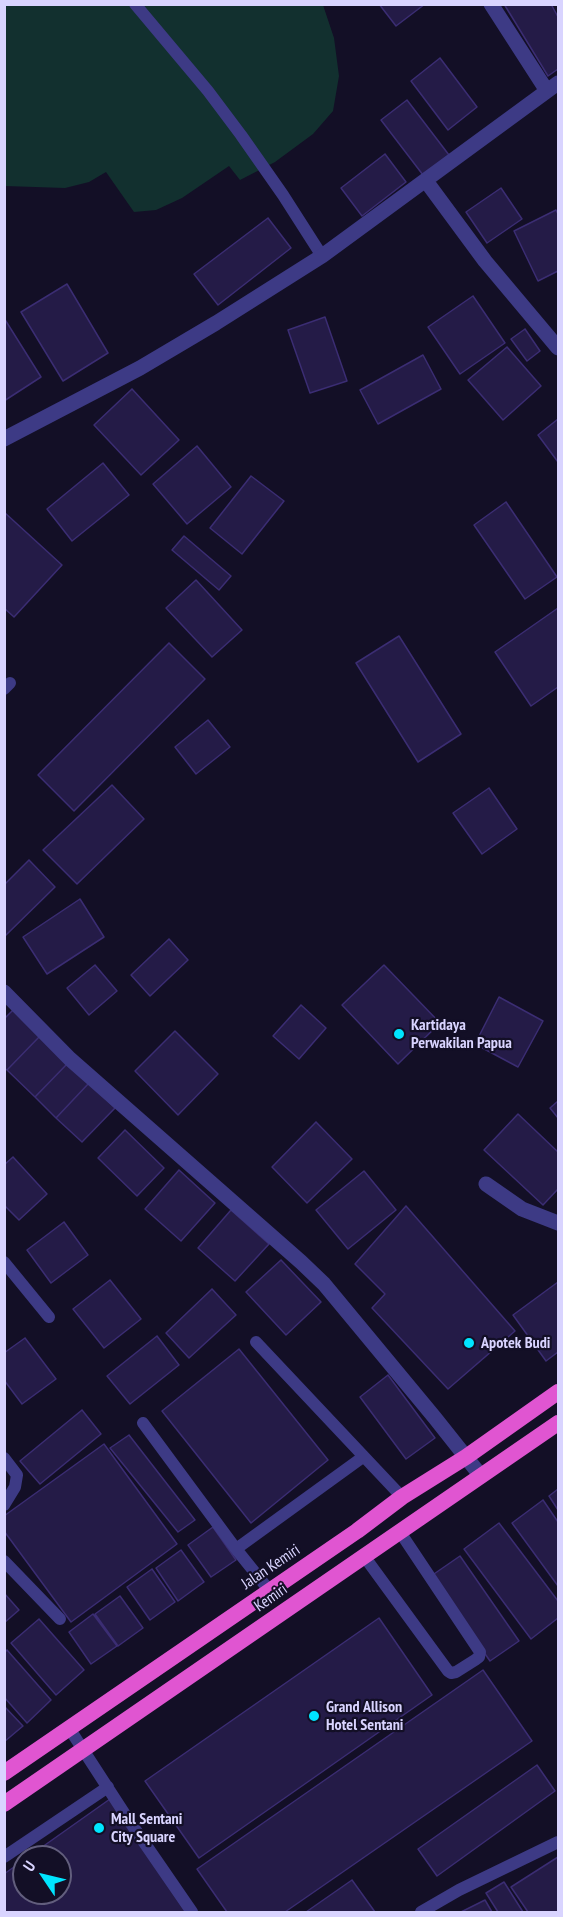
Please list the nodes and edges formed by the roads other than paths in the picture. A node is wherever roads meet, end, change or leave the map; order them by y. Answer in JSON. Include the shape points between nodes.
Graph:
{"nodes":[{"id":1,"x":135,"y":4,"type":"edge"},
{"id":2,"x":491,"y":4,"type":"edge"},
{"id":3,"x":553,"y":87,"type":"edge"},
{"id":4,"x":426,"y":181,"type":"junction"},
{"id":5,"x":322,"y":256,"type":"junction"},
{"id":6,"x":558,"y":348,"type":"edge"},
{"id":7,"x":4,"y":439,"type":"edge"},
{"id":8,"x":4,"y":992,"type":"edge"},
{"id":9,"x":486,"y":1184,"type":"dead end"},
{"id":10,"x":558,"y":1223,"type":"edge"},
{"id":11,"x":4,"y":1262,"type":"edge"},
{"id":12,"x":49,"y":1317,"type":"dead end"},
{"id":13,"x":256,"y":1342,"type":"dead end"},
{"id":14,"x":558,"y":1392,"type":"edge"},
{"id":15,"x":143,"y":1423,"type":"dead end"},
{"id":16,"x":558,"y":1423,"type":"edge"},
{"id":17,"x":363,"y":1457,"type":"junction"},
{"id":18,"x":466,"y":1457,"type":"junction"},
{"id":19,"x":4,"y":1458,"type":"edge"},
{"id":20,"x":481,"y":1476,"type":"junction"},
{"id":21,"x":402,"y":1497,"type":"junction"},
{"id":22,"x":4,"y":1505,"type":"edge"},
{"id":23,"x":400,"y":1532,"type":"junction"},
{"id":24,"x":236,"y":1549,"type":"junction"},
{"id":25,"x":364,"y":1556,"type":"junction"},
{"id":26,"x":4,"y":1561,"type":"edge"},
{"id":27,"x":269,"y":1590,"type":"junction"},
{"id":28,"x":60,"y":1620,"type":"dead end"},
{"id":29,"x":69,"y":1728,"type":"junction"},
{"id":30,"x":82,"y":1749,"type":"junction"},
{"id":31,"x":4,"y":1773,"type":"edge"},
{"id":32,"x":108,"y":1787,"type":"junction"},
{"id":33,"x":4,"y":1804,"type":"edge"},
{"id":34,"x":558,"y":1842,"type":"edge"},
{"id":35,"x":4,"y":1857,"type":"edge"},
{"id":36,"x":192,"y":1912,"type":"edge"},
{"id":37,"x":421,"y":1912,"type":"edge"}],
"edges":[{"from":1,"to":5,"type":"lane","via":[[241,135]]},
{"from":2,"to":3,"type":"street"},
{"from":3,"to":4,"type":"street"},
{"from":4,"to":5,"type":"street"},
{"from":4,"to":6,"type":"street","via":[[485,261]]},
{"from":5,"to":7,"type":"street","via":[[140,368]]},
{"from":8,"to":18,"type":"street","via":[[70,1059],[324,1284]]},
{"from":9,"to":10,"type":"street","via":[[522,1209]]},
{"from":11,"to":12,"type":"lane"},
{"from":13,"to":17,"type":"lane"},
{"from":14,"to":18,"type":"highway","name":"Jalan Kemiri"},
{"from":15,"to":24,"type":"lane"},
{"from":16,"to":20,"type":"highway","name":"Kemiri"},
{"from":17,"to":21,"type":"lane"},
{"from":17,"to":24,"type":"lane"},
{"from":18,"to":20,"type":"street"},
{"from":18,"to":21,"type":"highway","name":"Jalan Kemiri"},
{"from":19,"to":22,"type":"lane","via":[[17,1475],[15,1488]]},
{"from":20,"to":23,"type":"highway","name":"Kemiri"},
{"from":21,"to":27,"type":"highway","name":"Jalan Kemiri"},
{"from":23,"to":25,"type":"highway","name":"Kemiri"},
{"from":23,"to":25,"type":"lane","via":[[480,1652],[476,1660],[451,1674]]},
{"from":24,"to":27,"type":"lane"},
{"from":25,"to":30,"type":"highway","name":"Kemiri"},
{"from":26,"to":28,"type":"lane"},
{"from":27,"to":29,"type":"highway","name":"Jalan Kemiri"},
{"from":29,"to":30,"type":"lane"},
{"from":29,"to":31,"type":"highway","name":"Jalan Kemiri"},
{"from":30,"to":32,"type":"lane"},
{"from":30,"to":33,"type":"highway","name":"Kemiri"},
{"from":32,"to":35,"type":"lane"},
{"from":32,"to":36,"type":"lane"},
{"from":34,"to":37,"type":"lane"}]}
